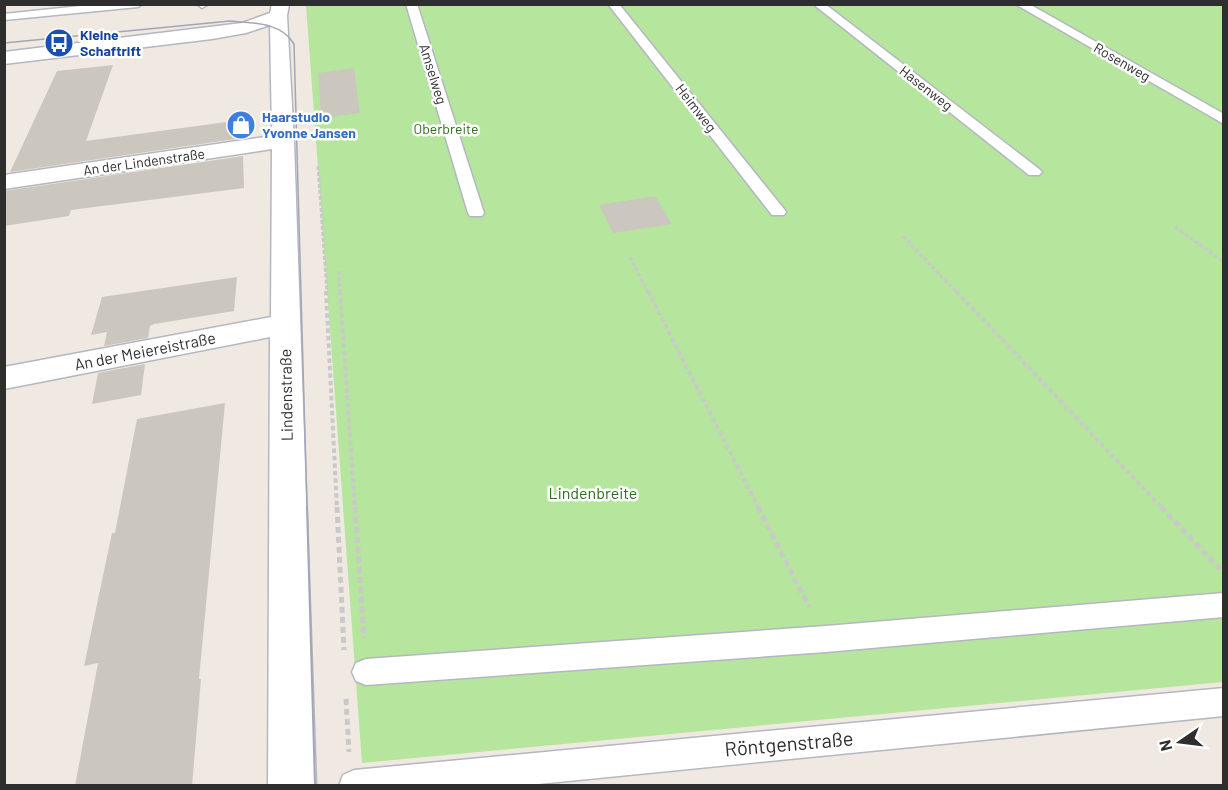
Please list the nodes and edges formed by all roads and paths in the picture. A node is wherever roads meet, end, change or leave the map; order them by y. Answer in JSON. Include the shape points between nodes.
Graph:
{"nodes":[{"id":1,"x":138,"y":4,"type":"edge"},
{"id":2,"x":411,"y":4,"type":"edge"},
{"id":3,"x":613,"y":4,"type":"edge"},
{"id":4,"x":818,"y":4,"type":"edge"},
{"id":5,"x":1020,"y":4,"type":"edge"},
{"id":6,"x":279,"y":10,"type":"edge"},
{"id":7,"x":4,"y":17,"type":"edge"},
{"id":8,"x":4,"y":58,"type":"edge"},
{"id":9,"x":1224,"y":120,"type":"edge"},
{"id":10,"x":283,"y":141,"type":"junction"},
{"id":11,"x":317,"y":156,"type":"dead end"},
{"id":12,"x":1034,"y":172,"type":"dead end"},
{"id":13,"x":4,"y":183,"type":"edge"},
{"id":14,"x":778,"y":212,"type":"dead end"},
{"id":15,"x":476,"y":213,"type":"dead end"},
{"id":16,"x":1175,"y":227,"type":"dead end"},
{"id":17,"x":903,"y":236,"type":"dead end"},
{"id":18,"x":630,"y":257,"type":"dead end"},
{"id":19,"x":1224,"y":262,"type":"edge"},
{"id":20,"x":339,"y":271,"type":"dead end"},
{"id":21,"x":285,"y":324,"type":"junction"},
{"id":22,"x":4,"y":378,"type":"edge"},
{"id":23,"x":1224,"y":572,"type":"edge"},
{"id":24,"x":1224,"y":605,"type":"edge"},
{"id":25,"x":826,"y":639,"type":"junction"},
{"id":26,"x":344,"y":654,"type":"dead end"},
{"id":27,"x":366,"y":672,"type":"joint"},
{"id":28,"x":346,"y":690,"type":"dead end"},
{"id":29,"x":1224,"y":702,"type":"edge"},
{"id":30,"x":351,"y":774,"type":"edge"},
{"id":31,"x":292,"y":786,"type":"edge"}],
"edges":[{"from":1,"to":7,"type":"lane"},
{"from":2,"to":15,"type":"lane","name":"Amselweg"},
{"from":3,"to":14,"type":"lane","name":"Heimweg"},
{"from":4,"to":12,"type":"lane","name":"Hasenweg"},
{"from":5,"to":9,"type":"lane","name":"Rosenweg"},
{"from":6,"to":8,"type":"street","via":[[253,26],[212,34]]},
{"from":6,"to":10,"type":"street","name":"Lindenstraße"},
{"from":10,"to":13,"type":"street","name":"An der Lindenstraße"},
{"from":10,"to":21,"type":"street","name":"Lindenstraße"},
{"from":11,"to":26,"type":"path"},
{"from":16,"to":19,"type":"path"},
{"from":17,"to":23,"type":"path"},
{"from":18,"to":25,"type":"path"},
{"from":20,"to":27,"type":"path"},
{"from":21,"to":22,"type":"street","name":"An der Meiereistraße"},
{"from":21,"to":31,"type":"street","name":"Lindenstraße"},
{"from":24,"to":25,"type":"lane"},
{"from":25,"to":27,"type":"lane"},
{"from":28,"to":30,"type":"path"},
{"from":29,"to":30,"type":"lane","name":"Röntgenstraße"}]}
